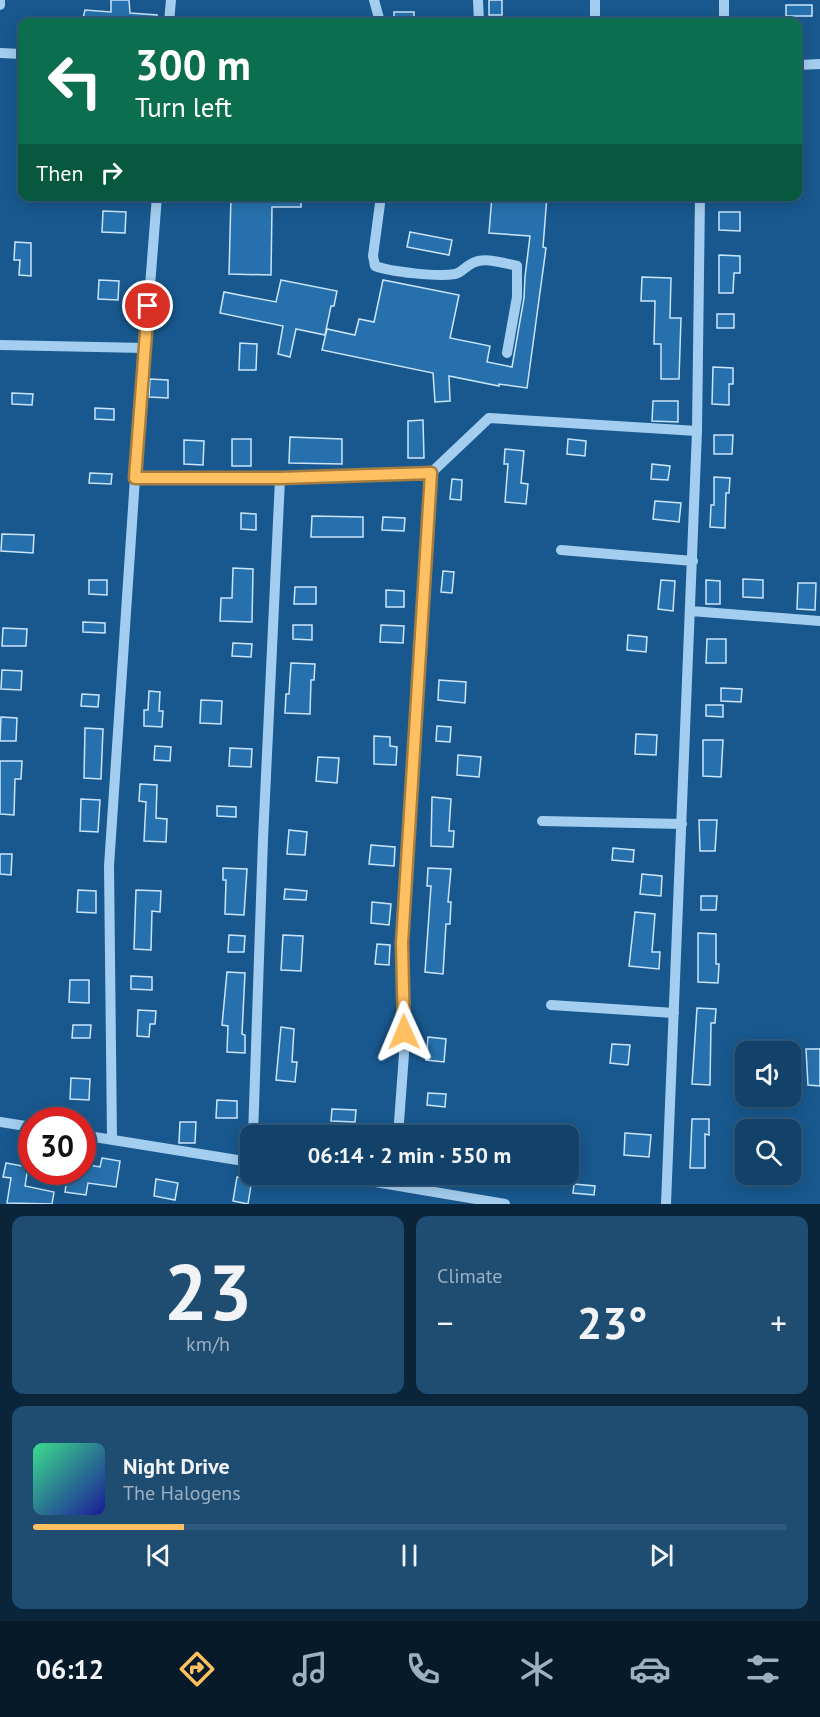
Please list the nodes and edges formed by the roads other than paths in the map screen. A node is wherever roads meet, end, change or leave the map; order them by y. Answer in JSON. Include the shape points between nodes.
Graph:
{"nodes":[{"id":1,"x":0,"y":0,"type":"edge"},
{"id":2,"x":171,"y":0,"type":"edge"},
{"id":3,"x":374,"y":0,"type":"edge"},
{"id":4,"x":478,"y":0,"type":"edge"},
{"id":5,"x":595,"y":0,"type":"edge"},
{"id":6,"x":724,"y":0,"type":"edge"},
{"id":7,"x":0,"y":5,"type":"edge"},
{"id":8,"x":169,"y":18,"type":"edge"},
{"id":9,"x":379,"y":18,"type":"edge"},
{"id":10,"x":479,"y":18,"type":"edge"},
{"id":11,"x":595,"y":18,"type":"edge"},
{"id":12,"x":724,"y":18,"type":"edge"},
{"id":13,"x":0,"y":53,"type":"edge"},
{"id":14,"x":18,"y":54,"type":"edge"},
{"id":15,"x":802,"y":64,"type":"edge"},
{"id":16,"x":820,"y":64,"type":"edge"},
{"id":17,"x":157,"y":201,"type":"edge"},
{"id":18,"x":380,"y":201,"type":"edge"},
{"id":19,"x":700,"y":201,"type":"edge"},
{"id":20,"x":0,"y":345,"type":"edge"},
{"id":21,"x":145,"y":348,"type":"junction"},
{"id":22,"x":507,"y":353,"type":"dead end"},
{"id":23,"x":697,"y":431,"type":"junction"},
{"id":24,"x":431,"y":473,"type":"junction"},
{"id":25,"x":135,"y":478,"type":"junction"},
{"id":26,"x":280,"y":478,"type":"junction"},
{"id":27,"x":561,"y":550,"type":"dead end"},
{"id":28,"x":693,"y":561,"type":"junction"},
{"id":29,"x":691,"y":611,"type":"junction"},
{"id":30,"x":820,"y":621,"type":"edge"},
{"id":31,"x":542,"y":821,"type":"dead end"},
{"id":32,"x":682,"y":824,"type":"junction"},
{"id":33,"x":551,"y":1005,"type":"dead end"},
{"id":34,"x":674,"y":1013,"type":"junction"},
{"id":35,"x":0,"y":1122,"type":"edge"},
{"id":36,"x":18,"y":1125,"type":"edge"},
{"id":37,"x":253,"y":1125,"type":"edge"},
{"id":38,"x":399,"y":1125,"type":"edge"},
{"id":39,"x":96,"y":1137,"type":"edge"},
{"id":40,"x":112,"y":1140,"type":"junction"},
{"id":41,"x":240,"y":1160,"type":"edge"},
{"id":42,"x":418,"y":1185,"type":"edge"},
{"id":43,"x":505,"y":1204,"type":"edge"},
{"id":44,"x":666,"y":1204,"type":"edge"}],
"edges":[{"from":1,"to":7,"type":"street"},
{"from":2,"to":8,"type":"street"},
{"from":3,"to":9,"type":"street"},
{"from":4,"to":10,"type":"street"},
{"from":5,"to":11,"type":"street"},
{"from":6,"to":12,"type":"street"},
{"from":13,"to":14,"type":"street"},
{"from":15,"to":16,"type":"street"},
{"from":17,"to":21,"type":"street"},
{"from":18,"to":22,"type":"street","via":[[375,266],[439,275],[457,274],[473,262],[517,266],[517,297]]},
{"from":19,"to":23,"type":"street"},
{"from":20,"to":21,"type":"street"},
{"from":21,"to":25,"type":"street"},
{"from":23,"to":24,"type":"street","via":[[489,418]]},
{"from":23,"to":28,"type":"street"},
{"from":24,"to":26,"type":"street"},
{"from":24,"to":38,"type":"street","via":[[402,943],[404,1054]]},
{"from":25,"to":26,"type":"street"},
{"from":25,"to":40,"type":"street","via":[[109,866]]},
{"from":26,"to":37,"type":"street","via":[[262,839]]},
{"from":27,"to":28,"type":"street"},
{"from":28,"to":29,"type":"street"},
{"from":29,"to":30,"type":"street"},
{"from":29,"to":32,"type":"street"},
{"from":31,"to":32,"type":"street"},
{"from":32,"to":34,"type":"street"},
{"from":33,"to":34,"type":"street"},
{"from":34,"to":44,"type":"street"},
{"from":35,"to":36,"type":"street"},
{"from":39,"to":40,"type":"street"},
{"from":40,"to":41,"type":"street"},
{"from":42,"to":43,"type":"street"}]}
